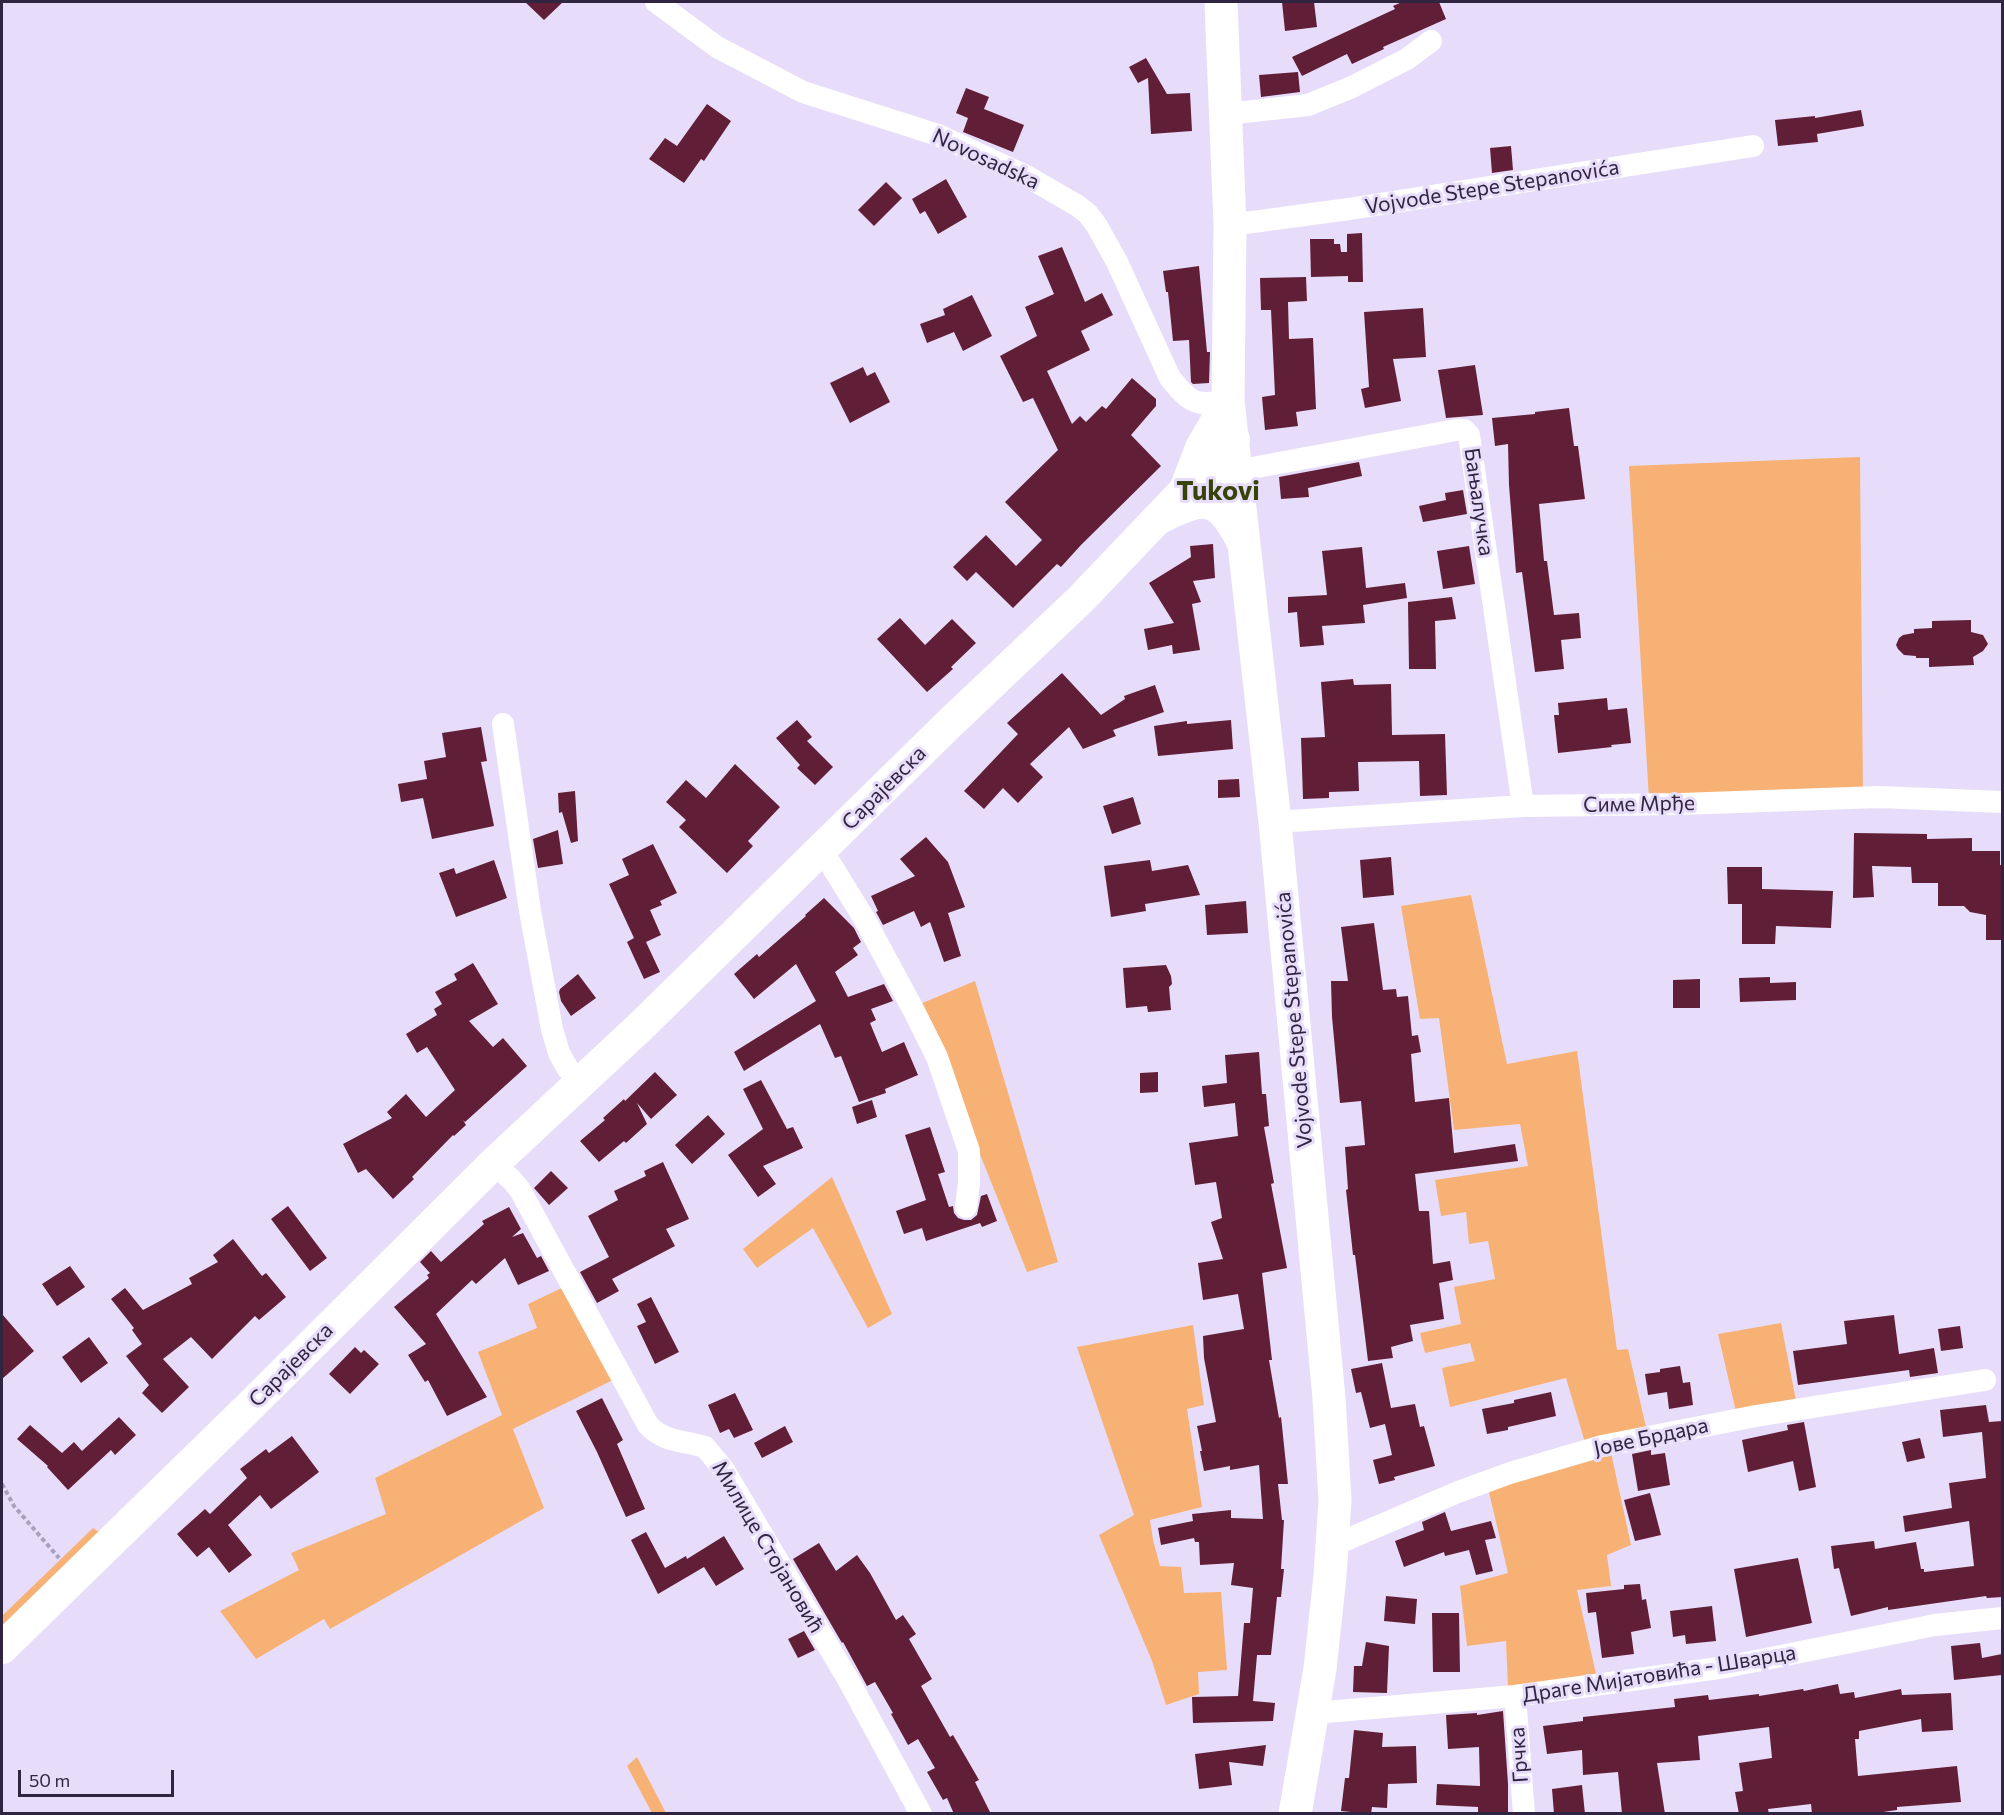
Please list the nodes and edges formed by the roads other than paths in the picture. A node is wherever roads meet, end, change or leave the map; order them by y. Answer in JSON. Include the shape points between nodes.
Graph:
{"nodes":[{"id":1,"x":656,"y":2,"type":"edge"},
{"id":2,"x":1221,"y":2,"type":"edge"},
{"id":3,"x":1431,"y":41,"type":"dead end"},
{"id":4,"x":1226,"y":114,"type":"junction"},
{"id":5,"x":1753,"y":146,"type":"dead end"},
{"id":6,"x":1230,"y":225,"type":"junction"},
{"id":7,"x":1228,"y":401,"type":"junction"},
{"id":8,"x":1235,"y":455,"type":"junction"},
{"id":9,"x":1185,"y":490,"type":"junction"},
{"id":10,"x":1159,"y":518,"type":"junction"},
{"id":11,"x":1244,"y":542,"type":"junction"},
{"id":12,"x":503,"y":724,"type":"dead end"},
{"id":13,"x":2002,"y":802,"type":"edge"},
{"id":14,"x":1523,"y":806,"type":"junction"},
{"id":15,"x":1275,"y":822,"type":"junction"},
{"id":16,"x":822,"y":850,"type":"junction"},
{"id":17,"x":580,"y":1082,"type":"junction"},
{"id":18,"x":493,"y":1164,"type":"junction"},
{"id":19,"x":966,"y":1207,"type":"dead end"},
{"id":20,"x":1985,"y":1380,"type":"dead end"},
{"id":21,"x":1332,"y":1546,"type":"junction"},
{"id":22,"x":2002,"y":1618,"type":"edge"},
{"id":23,"x":2,"y":1647,"type":"edge"},
{"id":24,"x":1515,"y":1696,"type":"junction"},
{"id":25,"x":1314,"y":1713,"type":"junction"},
{"id":26,"x":921,"y":1814,"type":"edge"},
{"id":27,"x":1295,"y":1814,"type":"edge"},
{"id":28,"x":1524,"y":1814,"type":"edge"}],
"edges":[{"from":1,"to":7,"type":"street","name":"Novosadska","via":[[717,47],[803,92],[938,135],[1028,177],[1078,206],[1089,214],[1117,262],[1170,378],[1194,402]]},
{"from":2,"to":4,"type":"main road","name":"Vojvode Stepe Stepanovića"},
{"from":3,"to":4,"type":"street","via":[[1407,59],[1308,105]]},
{"from":4,"to":6,"type":"main road","name":"Vojvode Stepe Stepanovića"},
{"from":5,"to":6,"type":"street","name":"Vojvode Stepe Stepanovića"},
{"from":6,"to":7,"type":"main road","name":"Vojvode Stepe Stepanovića"},
{"from":7,"to":8,"type":"main road","name":"Vojvode Stepe Stepanovića"},
{"from":7,"to":9,"type":"main road","via":[[1201,448]]},
{"from":8,"to":9,"type":"main road","via":[[1223,456]]},
{"from":8,"to":11,"type":"main road","name":"Vojvode Stepe Stepanovića"},
{"from":8,"to":14,"type":"street","name":"Бањалучка","via":[[1456,430],[1469,435]]},
{"from":9,"to":10,"type":"main road","name":"Сарајевска"},
{"from":10,"to":11,"type":"main road","via":[[1194,502],[1214,504],[1232,521]]},
{"from":10,"to":16,"type":"main road","name":"Сарајевска"},
{"from":11,"to":15,"type":"main road","name":"Vojvode Stepe Stepanovića"},
{"from":12,"to":17,"type":"street","via":[[530,911],[552,1029],[559,1053]]},
{"from":13,"to":14,"type":"street","name":"Симе Мрђе","via":[[1879,797]]},
{"from":14,"to":15,"type":"street","name":"Симе Мрђе"},
{"from":15,"to":21,"type":"main road","name":"Vojvode Stepe Stepanovića","via":[[1329,1398],[1335,1500]]},
{"from":16,"to":17,"type":"main road","name":"Сарајевска"},
{"from":16,"to":19,"type":"street","via":[[865,920],[937,1057],[969,1151]]},
{"from":17,"to":18,"type":"main road","name":"Сарајевска"},
{"from":18,"to":23,"type":"main road","name":"Сарајевска"},
{"from":18,"to":26,"type":"street","name":"Милице Стојановић","via":[[520,1190],[648,1425],[667,1439],[705,1446],[724,1470],[849,1681]]},
{"from":20,"to":21,"type":"street","name":"Јове Брдара","via":[[1756,1416],[1602,1446],[1458,1492]]},
{"from":21,"to":25,"type":"main road","name":"Vojvode Stepe Stepanovića"},
{"from":22,"to":24,"type":"street","name":"Драге Мијатовића - Шварца","via":[[1935,1625],[1726,1667]]},
{"from":24,"to":25,"type":"street","name":"Драге Мијатовића - Шварца"},
{"from":24,"to":28,"type":"street","name":"Грчка"},
{"from":25,"to":27,"type":"main road","name":"Vojvode Stepe Stepanovića"}]}
